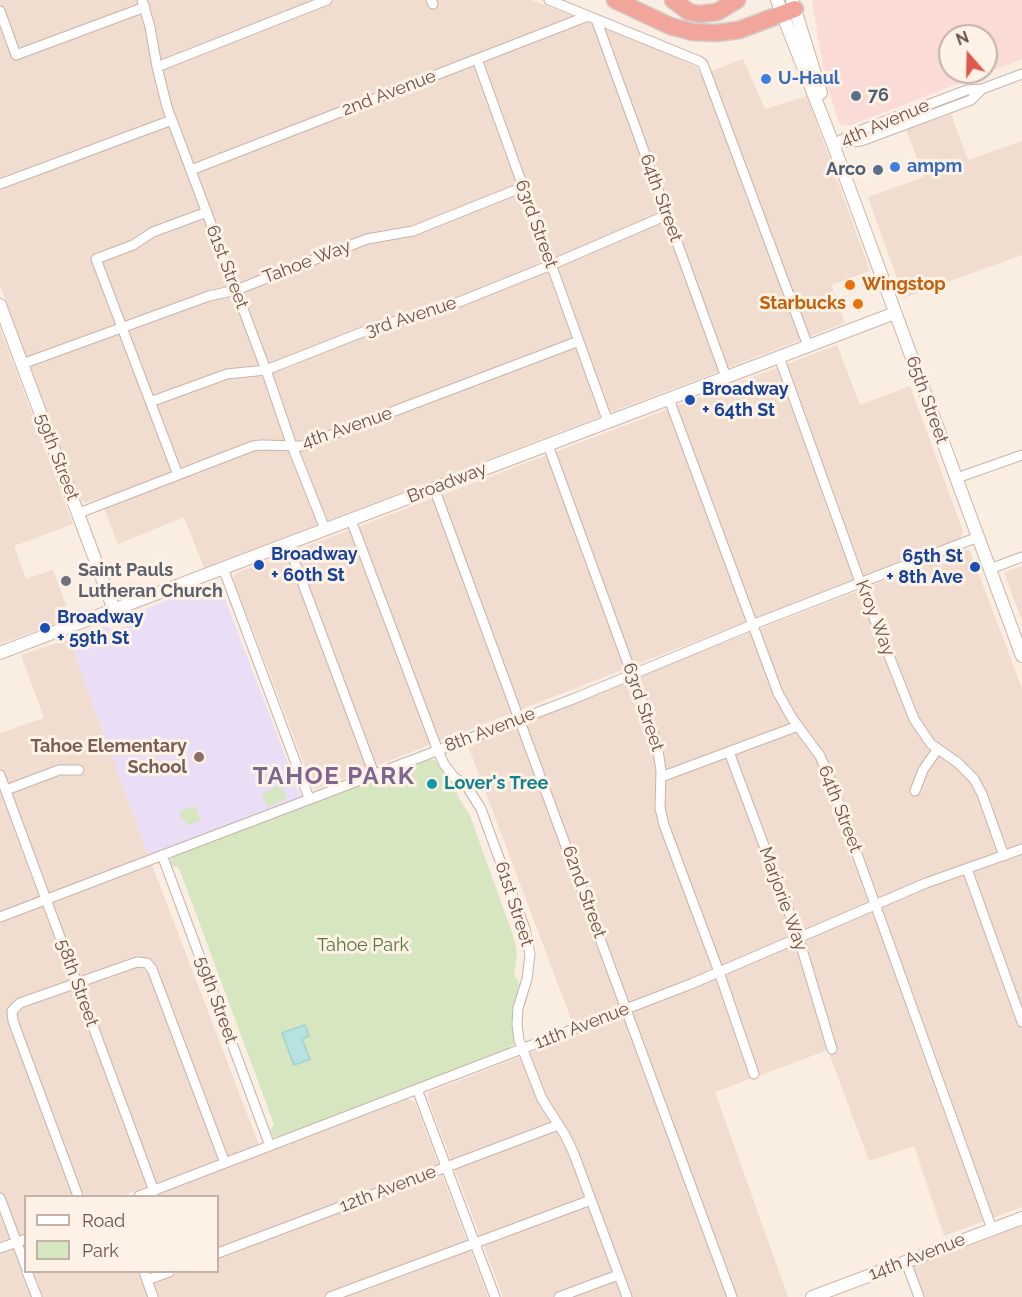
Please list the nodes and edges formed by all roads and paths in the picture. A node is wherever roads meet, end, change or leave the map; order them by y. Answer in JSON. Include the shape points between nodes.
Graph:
{"nodes":[{"id":1,"x":327,"y":0,"type":"edge"},
{"id":2,"x":549,"y":0,"type":"edge"},
{"id":3,"x":615,"y":0,"type":"edge"},
{"id":4,"x":673,"y":0,"type":"edge"},
{"id":5,"x":737,"y":0,"type":"edge"},
{"id":6,"x":144,"y":4,"type":"edge"},
{"id":7,"x":786,"y":6,"type":"edge"},
{"id":8,"x":0,"y":11,"type":"edge"},
{"id":9,"x":592,"y":17,"type":"junction"},
{"id":10,"x":477,"y":59,"type":"junction"},
{"id":11,"x":157,"y":67,"type":"junction"},
{"id":12,"x":1022,"y":74,"type":"edge"},
{"id":13,"x":172,"y":120,"type":"junction"},
{"id":14,"x":833,"y":144,"type":"junction"},
{"id":15,"x":190,"y":170,"type":"junction"},
{"id":16,"x":0,"y":184,"type":"edge"},
{"id":17,"x":523,"y":187,"type":"junction"},
{"id":18,"x":207,"y":212,"type":"junction"},
{"id":19,"x":667,"y":214,"type":"junction"},
{"id":20,"x":551,"y":265,"type":"junction"},
{"id":21,"x":236,"y":290,"type":"junction"},
{"id":22,"x":0,"y":305,"type":"edge"},
{"id":23,"x":895,"y":313,"type":"junction"},
{"id":24,"x":122,"y":328,"type":"junction"},
{"id":25,"x":579,"y":341,"type":"junction"},
{"id":26,"x":808,"y":346,"type":"junction"},
{"id":27,"x":779,"y":357,"type":"junction"},
{"id":28,"x":22,"y":364,"type":"junction"},
{"id":29,"x":266,"y":369,"type":"junction"},
{"id":30,"x":726,"y":377,"type":"junction"},
{"id":31,"x":669,"y":399,"type":"junction"},
{"id":32,"x":150,"y":402,"type":"junction"},
{"id":33,"x":608,"y":422,"type":"junction"},
{"id":34,"x":548,"y":445,"type":"junction"},
{"id":35,"x":292,"y":446,"type":"junction"},
{"id":36,"x":1022,"y":454,"type":"edge"},
{"id":37,"x":178,"y":475,"type":"junction"},
{"id":38,"x":957,"y":478,"type":"junction"},
{"id":39,"x":434,"y":488,"type":"junction"},
{"id":40,"x":79,"y":513,"type":"junction"},
{"id":41,"x":351,"y":520,"type":"junction"},
{"id":42,"x":325,"y":530,"type":"junction"},
{"id":43,"x":978,"y":537,"type":"junction"},
{"id":44,"x":288,"y":544,"type":"junction"},
{"id":45,"x":1022,"y":557,"type":"edge"},
{"id":46,"x":223,"y":568,"type":"junction"},
{"id":47,"x":990,"y":569,"type":"junction"},
{"id":48,"x":860,"y":582,"type":"junction"},
{"id":49,"x":114,"y":610,"type":"junction"},
{"id":50,"x":752,"y":625,"type":"junction"},
{"id":51,"x":0,"y":653,"type":"edge"},
{"id":52,"x":1022,"y":656,"type":"edge"},
{"id":53,"x":632,"y":674,"type":"junction"},
{"id":54,"x":520,"y":719,"type":"junction"},
{"id":55,"x":798,"y":726,"type":"junction"},
{"id":56,"x":937,"y":750,"type":"junction"},
{"id":57,"x":438,"y":751,"type":"junction"},
{"id":58,"x":729,"y":752,"type":"junction"},
{"id":59,"x":79,"y":770,"type":"dead end"},
{"id":60,"x":374,"y":774,"type":"junction"},
{"id":61,"x":0,"y":775,"type":"edge"},
{"id":62,"x":661,"y":777,"type":"junction"},
{"id":63,"x":6,"y":790,"type":"junction"},
{"id":64,"x":915,"y":791,"type":"dead end"},
{"id":65,"x":309,"y":798,"type":"junction"},
{"id":66,"x":4,"y":803,"type":"edge"},
{"id":67,"x":1022,"y":849,"type":"edge"},
{"id":68,"x":162,"y":855,"type":"junction"},
{"id":69,"x":1004,"y":856,"type":"junction"},
{"id":70,"x":967,"y":869,"type":"junction"},
{"id":71,"x":46,"y":900,"type":"junction"},
{"id":72,"x":876,"y":905,"type":"junction"},
{"id":73,"x":0,"y":917,"type":"edge"},
{"id":74,"x":799,"y":939,"type":"junction"},
{"id":75,"x":719,"y":972,"type":"junction"},
{"id":76,"x":77,"y":982,"type":"junction"},
{"id":77,"x":627,"y":1009,"type":"junction"},
{"id":78,"x":1022,"y":1022,"type":"edge"},
{"id":79,"x":522,"y":1049,"type":"junction"},
{"id":80,"x":832,"y":1049,"type":"dead end"},
{"id":81,"x":754,"y":1074,"type":"dead end"},
{"id":82,"x":417,"y":1089,"type":"junction"},
{"id":83,"x":558,"y":1125,"type":"junction"},
{"id":84,"x":270,"y":1146,"type":"junction"},
{"id":85,"x":225,"y":1163,"type":"junction"},
{"id":86,"x":448,"y":1167,"type":"junction"},
{"id":87,"x":154,"y":1191,"type":"junction"},
{"id":88,"x":77,"y":1195,"type":"edge"},
{"id":89,"x":145,"y":1195,"type":"edge"},
{"id":90,"x":0,"y":1198,"type":"edge"},
{"id":91,"x":591,"y":1200,"type":"junction"},
{"id":92,"x":1022,"y":1218,"type":"edge"},
{"id":93,"x":992,"y":1229,"type":"junction"},
{"id":94,"x":21,"y":1241,"type":"edge"},
{"id":95,"x":476,"y":1243,"type":"junction"},
{"id":96,"x":0,"y":1248,"type":"edge"},
{"id":97,"x":219,"y":1253,"type":"edge"},
{"id":98,"x":24,"y":1257,"type":"edge"},
{"id":99,"x":906,"y":1262,"type":"junction"},
{"id":100,"x":27,"y":1273,"type":"edge"},
{"id":101,"x":163,"y":1273,"type":"edge"},
{"id":102,"x":618,"y":1275,"type":"junction"},
{"id":103,"x":146,"y":1276,"type":"edge"},
{"id":104,"x":36,"y":1297,"type":"edge"},
{"id":105,"x":153,"y":1297,"type":"edge"},
{"id":106,"x":330,"y":1297,"type":"edge"},
{"id":107,"x":495,"y":1297,"type":"edge"},
{"id":108,"x":559,"y":1297,"type":"edge"},
{"id":109,"x":627,"y":1297,"type":"edge"},
{"id":110,"x":732,"y":1297,"type":"edge"},
{"id":111,"x":812,"y":1297,"type":"edge"},
{"id":112,"x":919,"y":1297,"type":"edge"}],
"edges":[{"from":1,"to":11,"type":"street"},
{"from":2,"to":9,"type":"street"},
{"from":3,"to":7,"type":"highway","via":[[670,26],[716,33],[739,30]]},
{"from":4,"to":5,"type":"highway","via":[[699,14],[717,12]]},
{"from":6,"to":8,"type":"street","via":[[16,54]]},
{"from":6,"to":11,"type":"street","name":"61st Street"},
{"from":7,"to":14,"type":"main road","name":"65th Street"},
{"from":9,"to":10,"type":"street","name":"2nd Avenue"},
{"from":9,"to":19,"type":"street","name":"64th Street"},
{"from":9,"to":26,"type":"street","via":[[703,64]]},
{"from":10,"to":15,"type":"street","name":"2nd Avenue"},
{"from":10,"to":17,"type":"street","name":"63rd Street"},
{"from":11,"to":13,"type":"street","name":"61st Street"},
{"from":12,"to":14,"type":"street","name":"4th Avenue","via":[[982,89],[971,100],[861,141]]},
{"from":13,"to":15,"type":"street","name":"61st Street"},
{"from":13,"to":16,"type":"street"},
{"from":14,"to":23,"type":"main road","name":"65th Street"},
{"from":15,"to":18,"type":"street","name":"61st Street"},
{"from":17,"to":20,"type":"street","name":"63rd Street"},
{"from":17,"to":21,"type":"street","name":"Tahoe Way","via":[[413,231],[367,239]]},
{"from":18,"to":21,"type":"street","name":"61st Street"},
{"from":18,"to":24,"type":"street","via":[[153,232],[96,260]]},
{"from":19,"to":20,"type":"street","name":"3rd Avenue"},
{"from":19,"to":30,"type":"street","name":"64th Street"},
{"from":20,"to":25,"type":"street","name":"63rd Street"},
{"from":20,"to":29,"type":"street","name":"3rd Avenue","via":[[444,308],[378,326]]},
{"from":21,"to":24,"type":"street","name":"Tahoe Way"},
{"from":21,"to":29,"type":"street","name":"61st Street"},
{"from":22,"to":28,"type":"main road","name":"59th Street"},
{"from":23,"to":26,"type":"main road","name":"Broadway"},
{"from":23,"to":38,"type":"main road","name":"65th Street"},
{"from":24,"to":28,"type":"street","name":"Tahoe Way"},
{"from":24,"to":32,"type":"street"},
{"from":25,"to":33,"type":"street","name":"63rd Street"},
{"from":25,"to":35,"type":"street","name":"4th Avenue","via":[[302,446]]},
{"from":26,"to":27,"type":"main road","name":"Broadway"},
{"from":27,"to":30,"type":"main road","name":"Broadway"},
{"from":27,"to":48,"type":"street","name":"Kroy Way"},
{"from":28,"to":40,"type":"main road","name":"59th Street"},
{"from":29,"to":32,"type":"street","name":"3rd Avenue","via":[[227,374]]},
{"from":29,"to":35,"type":"street","name":"61st Street"},
{"from":30,"to":31,"type":"main road","name":"Broadway"},
{"from":31,"to":33,"type":"main road","name":"Broadway"},
{"from":31,"to":50,"type":"street","name":"64th Street"},
{"from":32,"to":37,"type":"street"},
{"from":33,"to":34,"type":"main road","name":"Broadway"},
{"from":34,"to":39,"type":"main road","name":"Broadway"},
{"from":34,"to":53,"type":"street","name":"63rd Street"},
{"from":35,"to":37,"type":"street","name":"4th Avenue","via":[[253,446]]},
{"from":35,"to":42,"type":"street","name":"61st Street"},
{"from":36,"to":38,"type":"street"},
{"from":37,"to":40,"type":"street","name":"4th Avenue"},
{"from":38,"to":43,"type":"main road","name":"65th Street"},
{"from":39,"to":41,"type":"main road","name":"Broadway"},
{"from":39,"to":54,"type":"street","name":"62nd Street"},
{"from":40,"to":49,"type":"main road","name":"59th Street"},
{"from":41,"to":42,"type":"main road","name":"Broadway"},
{"from":41,"to":57,"type":"street","name":"61st Street"},
{"from":42,"to":44,"type":"main road","name":"Broadway"},
{"from":43,"to":47,"type":"main road","name":"65th Street"},
{"from":43,"to":48,"type":"street","name":"8th Avenue"},
{"from":44,"to":46,"type":"main road","name":"Broadway"},
{"from":44,"to":60,"type":"street"},
{"from":45,"to":47,"type":"street"},
{"from":46,"to":49,"type":"main road","name":"Broadway"},
{"from":46,"to":65,"type":"street"},
{"from":47,"to":52,"type":"main road","name":"65th Street"},
{"from":48,"to":50,"type":"street","name":"8th Avenue"},
{"from":48,"to":56,"type":"street","name":"Kroy Way","via":[[917,726]]},
{"from":49,"to":51,"type":"main road","name":"Broadway"},
{"from":50,"to":53,"type":"street","name":"8th Avenue"},
{"from":50,"to":55,"type":"street","name":"64th Street","via":[[778,693]]},
{"from":53,"to":54,"type":"street","name":"8th Avenue"},
{"from":53,"to":62,"type":"street","name":"63rd Street","via":[[657,743]]},
{"from":54,"to":57,"type":"street","name":"8th Avenue"},
{"from":54,"to":77,"type":"street","name":"62nd Street"},
{"from":55,"to":58,"type":"street"},
{"from":55,"to":72,"type":"street","name":"64th Street","via":[[826,769]]},
{"from":56,"to":64,"type":"street","via":[[922,770]]},
{"from":56,"to":69,"type":"street","name":"Kroy Way","via":[[974,779]]},
{"from":57,"to":60,"type":"street","name":"8th Avenue"},
{"from":57,"to":79,"type":"street","name":"61st Street","via":[[481,809],[528,936],[529,968],[518,1015]]},
{"from":58,"to":62,"type":"street"},
{"from":58,"to":74,"type":"street","name":"Marjorie Way"},
{"from":59,"to":63,"type":"street","via":[[59,770]]},
{"from":60,"to":65,"type":"street","name":"8th Avenue"},
{"from":61,"to":63,"type":"street","name":"58th Street"},
{"from":62,"to":75,"type":"street","name":"63rd Street","via":[[664,825]]},
{"from":63,"to":66,"type":"street","name":"58th Street"},
{"from":65,"to":68,"type":"street","name":"8th Avenue"},
{"from":66,"to":71,"type":"street","name":"58th Street"},
{"from":67,"to":69,"type":"street","name":"11th Avenue"},
{"from":68,"to":71,"type":"street","name":"8th Avenue"},
{"from":68,"to":84,"type":"street","name":"59th Street"},
{"from":69,"to":70,"type":"street","name":"11th Avenue"},
{"from":70,"to":72,"type":"street","name":"11th Avenue"},
{"from":70,"to":78,"type":"street"},
{"from":71,"to":73,"type":"street","name":"8th Avenue"},
{"from":71,"to":76,"type":"street","name":"58th Street"},
{"from":72,"to":74,"type":"street","name":"11th Avenue"},
{"from":72,"to":93,"type":"street","name":"64th Street"},
{"from":74,"to":75,"type":"street","name":"11th Avenue"},
{"from":74,"to":80,"type":"street","name":"Marjorie Way"},
{"from":75,"to":77,"type":"street","name":"11th Avenue"},
{"from":75,"to":81,"type":"street","name":"63rd Street"},
{"from":76,"to":85,"type":"street","via":[[137,962],[151,966]]},
{"from":76,"to":87,"type":"street","name":"58th Street"},
{"from":76,"to":88,"type":"street","via":[[20,1003],[12,1011]]},
{"from":77,"to":79,"type":"street","name":"11th Avenue"},
{"from":77,"to":110,"type":"street","name":"62nd Street"},
{"from":79,"to":82,"type":"street","name":"11th Avenue"},
{"from":79,"to":83,"type":"street","name":"61st Street","via":[[542,1100]]},
{"from":82,"to":84,"type":"street","name":"11th Avenue"},
{"from":82,"to":86,"type":"street"},
{"from":83,"to":86,"type":"street","name":"12th Avenue"},
{"from":83,"to":91,"type":"street","name":"61st Street","via":[[571,1146]]},
{"from":84,"to":85,"type":"street","name":"11th Avenue"},
{"from":85,"to":87,"type":"street","name":"11th Avenue"},
{"from":86,"to":95,"type":"street"},
{"from":86,"to":97,"type":"street","name":"12th Avenue"},
{"from":87,"to":89,"type":"street","name":"11th Avenue"},
{"from":90,"to":94,"type":"street"},
{"from":91,"to":95,"type":"street"},
{"from":91,"to":102,"type":"street","name":"61st Street"},
{"from":92,"to":93,"type":"main road","name":"14th Avenue"},
{"from":93,"to":99,"type":"main road","name":"14th Avenue"},
{"from":94,"to":96,"type":"street"},
{"from":94,"to":98,"type":"street"},
{"from":95,"to":106,"type":"street"},
{"from":95,"to":107,"type":"street"},
{"from":99,"to":111,"type":"main road","name":"14th Avenue"},
{"from":99,"to":112,"type":"street"},
{"from":100,"to":104,"type":"street"},
{"from":101,"to":103,"type":"street"},
{"from":102,"to":108,"type":"street"},
{"from":102,"to":109,"type":"street","name":"61st Street"},
{"from":103,"to":105,"type":"street"}]}
